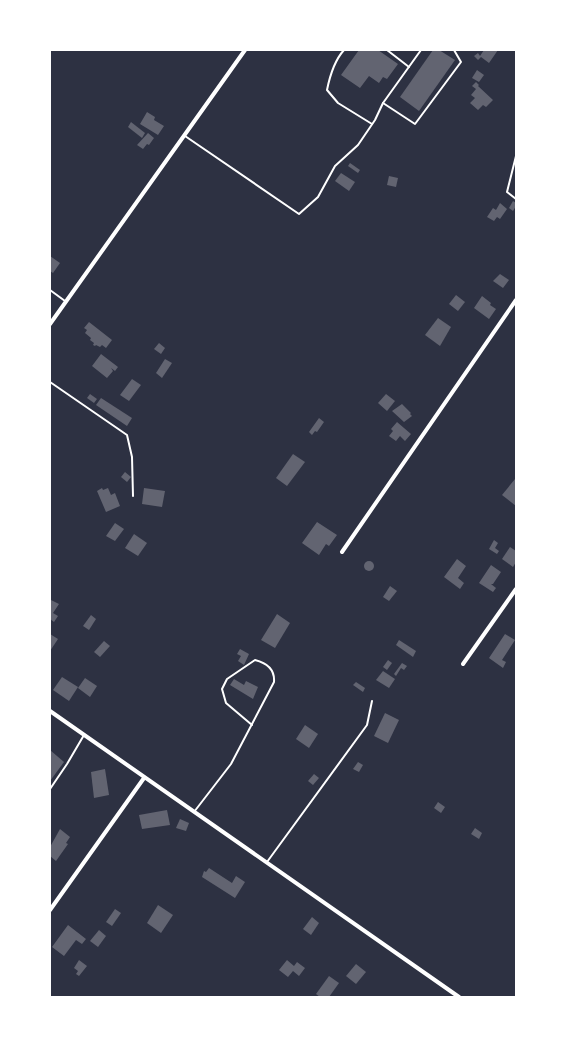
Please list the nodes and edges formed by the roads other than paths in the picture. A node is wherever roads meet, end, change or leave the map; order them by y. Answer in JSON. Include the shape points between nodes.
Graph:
{"nodes":[{"id":1,"x":245,"y":50,"type":"edge"},
{"id":2,"x":344,"y":50,"type":"edge"},
{"id":3,"x":387,"y":50,"type":"edge"},
{"id":4,"x":421,"y":50,"type":"edge"},
{"id":5,"x":454,"y":50,"type":"edge"},
{"id":6,"x":409,"y":67,"type":"junction"},
{"id":7,"x":383,"y":104,"type":"junction"},
{"id":8,"x":372,"y":124,"type":"junction"},
{"id":9,"x":184,"y":135,"type":"junction"},
{"id":10,"x":516,"y":156,"type":"edge"},
{"id":11,"x":516,"y":198,"type":"edge"},
{"id":12,"x":51,"y":292,"type":"edge"},
{"id":13,"x":516,"y":300,"type":"edge"},
{"id":14,"x":66,"y":302,"type":"junction"},
{"id":15,"x":50,"y":324,"type":"edge"},
{"id":16,"x":50,"y":382,"type":"edge"},
{"id":17,"x":133,"y":496,"type":"dead end"},
{"id":18,"x":342,"y":552,"type":"dead end"},
{"id":19,"x":516,"y":589,"type":"edge"},
{"id":20,"x":463,"y":664,"type":"dead end"},
{"id":21,"x":372,"y":701,"type":"dead end"},
{"id":22,"x":50,"y":711,"type":"edge"},
{"id":23,"x":252,"y":725,"type":"junction"},
{"id":24,"x":84,"y":735,"type":"junction"},
{"id":25,"x":144,"y":778,"type":"junction"},
{"id":26,"x":50,"y":789,"type":"edge"},
{"id":27,"x":194,"y":812,"type":"junction"},
{"id":28,"x":266,"y":863,"type":"junction"},
{"id":29,"x":50,"y":910,"type":"edge"},
{"id":30,"x":459,"y":997,"type":"edge"}],
"edges":[{"from":1,"to":9,"type":"street"},
{"from":2,"to":8,"type":"lane","via":[[330,76],[327,90],[338,103]]},
{"from":3,"to":6,"type":"lane"},
{"from":4,"to":6,"type":"lane"},
{"from":5,"to":7,"type":"lane","via":[[461,62],[415,124]]},
{"from":6,"to":7,"type":"lane"},
{"from":7,"to":8,"type":"lane"},
{"from":8,"to":9,"type":"lane","via":[[358,145],[335,166],[318,197],[299,214]]},
{"from":9,"to":14,"type":"street"},
{"from":10,"to":11,"type":"lane","via":[[507,192]]},
{"from":12,"to":14,"type":"lane"},
{"from":13,"to":18,"type":"street"},
{"from":14,"to":15,"type":"street"},
{"from":16,"to":17,"type":"lane","via":[[127,435],[132,457]]},
{"from":19,"to":20,"type":"street"},
{"from":21,"to":28,"type":"lane","via":[[367,725]]},
{"from":22,"to":24,"type":"street"},
{"from":23,"to":23,"type":"lane","via":[[274,682],[274,674],[270,667],[255,660],[227,679],[222,689],[226,703]]},
{"from":23,"to":27,"type":"lane","via":[[232,764]]},
{"from":24,"to":25,"type":"street"},
{"from":24,"to":26,"type":"lane"},
{"from":25,"to":27,"type":"street"},
{"from":25,"to":29,"type":"street"},
{"from":27,"to":28,"type":"street"},
{"from":28,"to":30,"type":"street"}]}
